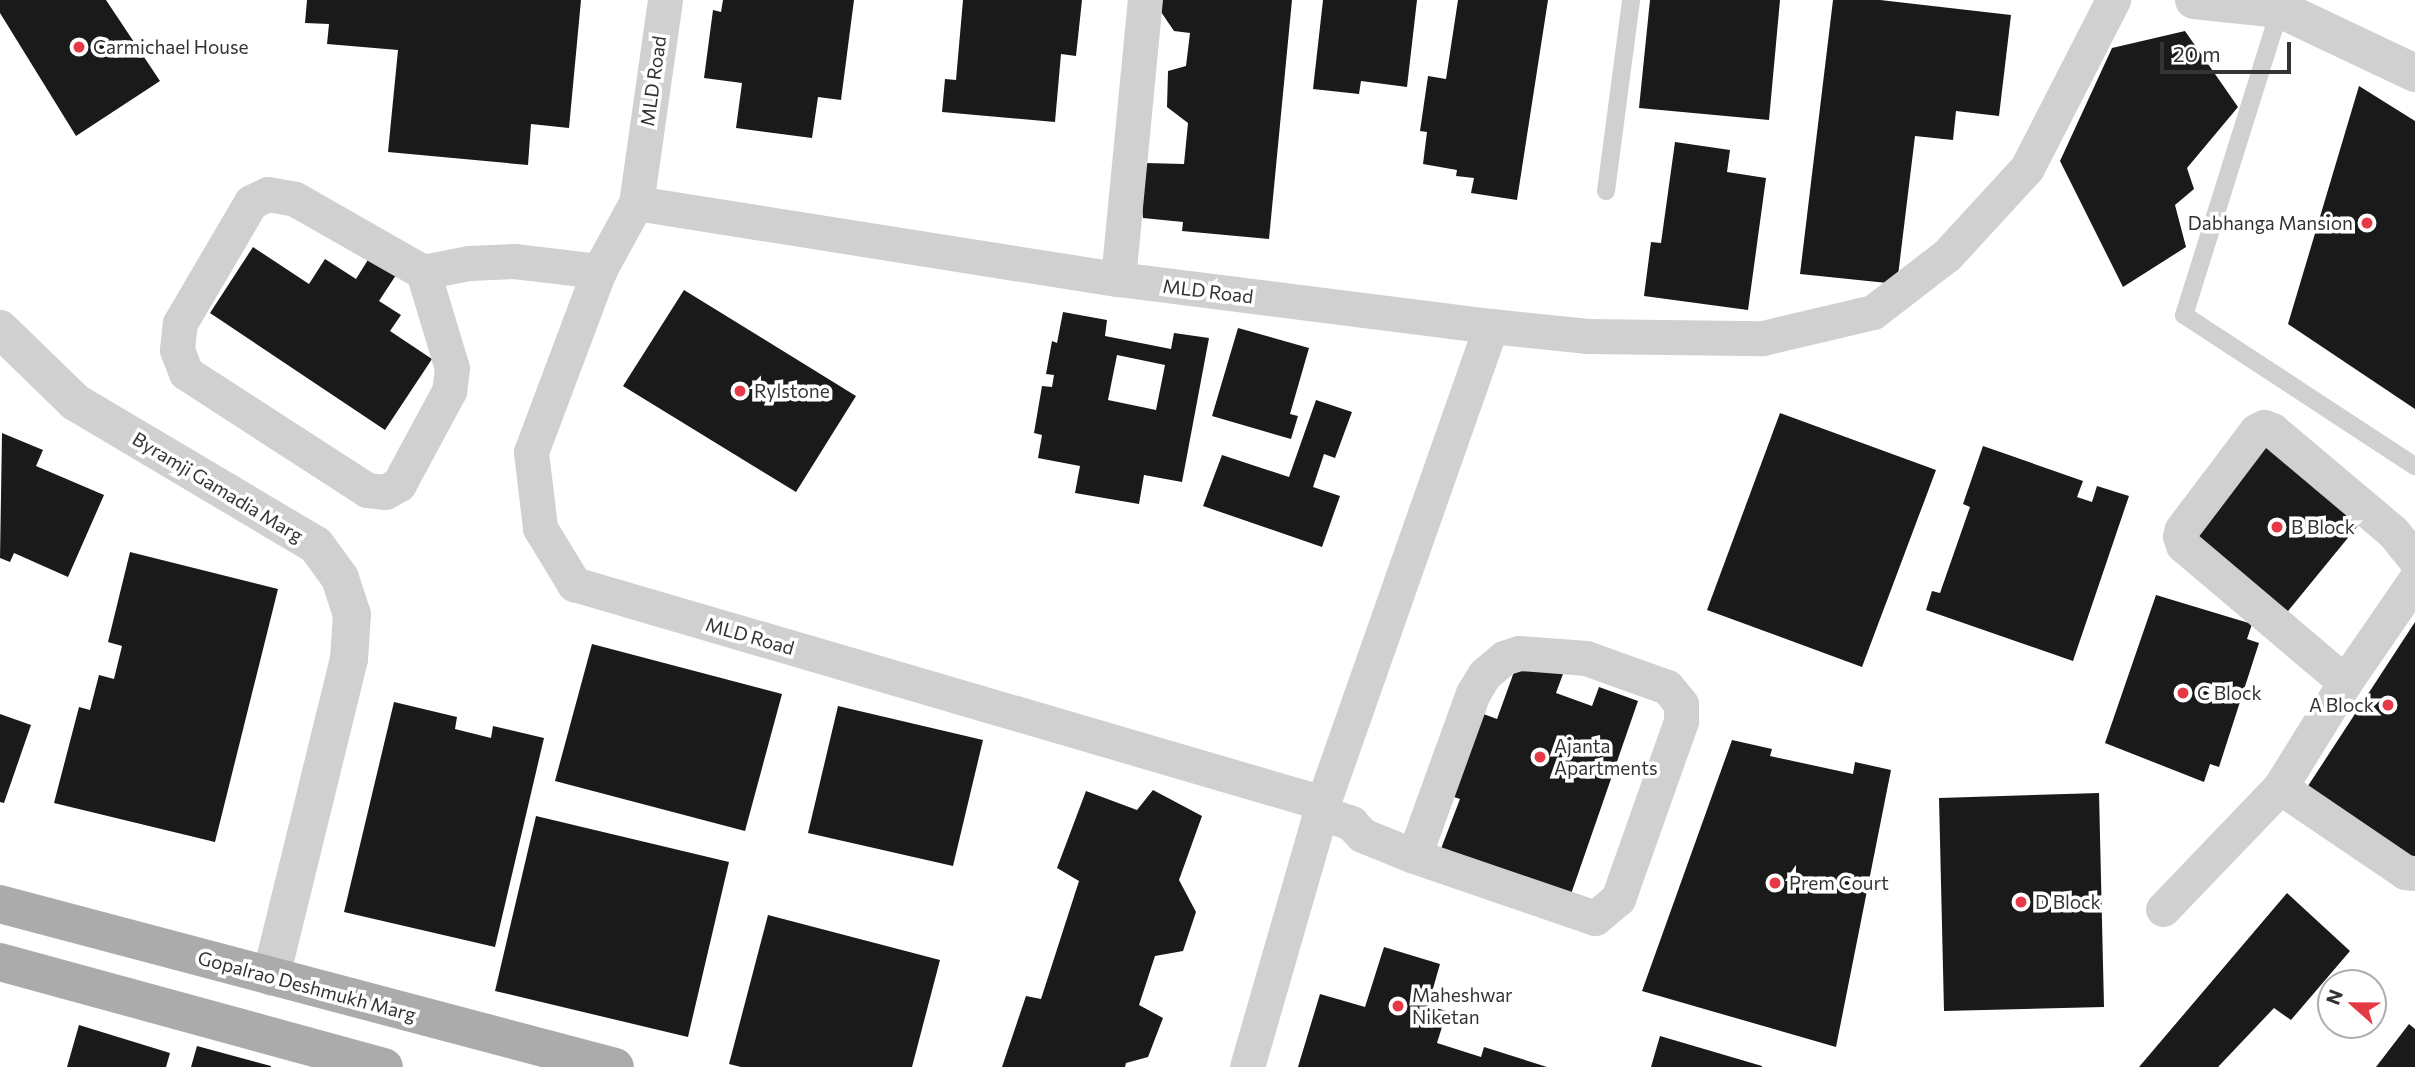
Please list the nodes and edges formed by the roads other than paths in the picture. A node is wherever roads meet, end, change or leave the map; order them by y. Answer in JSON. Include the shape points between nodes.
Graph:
{"nodes":[{"id":1,"x":664,"y":0,"type":"edge"},
{"id":2,"x":1145,"y":0,"type":"edge"},
{"id":3,"x":1631,"y":0,"type":"edge"},
{"id":4,"x":2113,"y":0,"type":"edge"},
{"id":5,"x":2194,"y":0,"type":"edge"},
{"id":6,"x":2280,"y":9,"type":"junction"},
{"id":7,"x":2415,"y":73,"type":"edge"},
{"id":8,"x":1606,"y":191,"type":"dead end"},
{"id":9,"x":636,"y":203,"type":"junction"},
{"id":10,"x":599,"y":271,"type":"junction"},
{"id":11,"x":423,"y":272,"type":"junction"},
{"id":12,"x":1118,"y":279,"type":"junction"},
{"id":13,"x":1491,"y":326,"type":"junction"},
{"id":14,"x":0,"y":329,"type":"edge"},
{"id":15,"x":2415,"y":466,"type":"edge"},
{"id":16,"x":2415,"y":559,"type":"edge"},
{"id":17,"x":2415,"y":580,"type":"edge"},
{"id":18,"x":2345,"y":682,"type":"junction"},
{"id":19,"x":2280,"y":787,"type":"junction"},
{"id":20,"x":1320,"y":814,"type":"junction"},
{"id":21,"x":1414,"y":856,"type":"junction"},
{"id":22,"x":2415,"y":873,"type":"edge"},
{"id":23,"x":0,"y":904,"type":"edge"},
{"id":24,"x":2163,"y":909,"type":"dead end"},
{"id":25,"x":0,"y":962,"type":"edge"},
{"id":26,"x":271,"y":977,"type":"junction"},
{"id":27,"x":384,"y":1067,"type":"edge"},
{"id":28,"x":615,"y":1067,"type":"edge"},
{"id":29,"x":1247,"y":1067,"type":"edge"}],
"edges":[{"from":1,"to":9,"type":"street","name":"MLD Road"},
{"from":2,"to":12,"type":"street"},
{"from":3,"to":8,"type":"lane"},
{"from":4,"to":13,"type":"street","name":"MLD Road","via":[[2027,168],[1947,256],[1872,312],[1763,338],[1587,336]]},
{"from":5,"to":6,"type":"street"},
{"from":6,"to":7,"type":"street"},
{"from":6,"to":15,"type":"lane","via":[[2184,315]]},
{"from":9,"to":10,"type":"street","name":"MLD Road"},
{"from":9,"to":12,"type":"street","name":"MLD Road"},
{"from":10,"to":11,"type":"street","via":[[514,261],[469,262]]},
{"from":10,"to":20,"type":"street","name":"MLD Road","via":[[531,452],[540,527],[574,584]]},
{"from":11,"to":11,"type":"street","via":[[295,199],[268,194],[251,202],[180,323],[177,350],[186,373],[368,489],[385,492],[398,484],[449,391],[452,368]]},
{"from":12,"to":13,"type":"street","name":"MLD Road"},
{"from":13,"to":20,"type":"street"},
{"from":14,"to":26,"type":"street","name":"Byramji Gamadia Marg","via":[[75,402],[316,545],[340,578],[352,614],[349,659]]},
{"from":16,"to":18,"type":"street","via":[[2393,532],[2264,428],[2256,431],[2182,529],[2183,545]]},
{"from":17,"to":18,"type":"street"},
{"from":18,"to":19,"type":"street"},
{"from":19,"to":22,"type":"street","via":[[2405,872]]},
{"from":19,"to":24,"type":"street"},
{"from":20,"to":21,"type":"street","name":"MLD Road","via":[[1351,823],[1362,835]]},
{"from":20,"to":29,"type":"street"},
{"from":21,"to":21,"type":"street","name":"MLD Road","via":[[1595,918],[1608,911],[1623,887],[1681,721],[1681,704],[1667,687],[1586,658],[1519,653],[1504,658],[1472,693]]},
{"from":23,"to":26,"type":"main road","name":"Gopalrao Deshmukh Marg"},
{"from":25,"to":27,"type":"main road"},
{"from":26,"to":28,"type":"main road","name":"Gopalrao Deshmukh Marg"}]}
